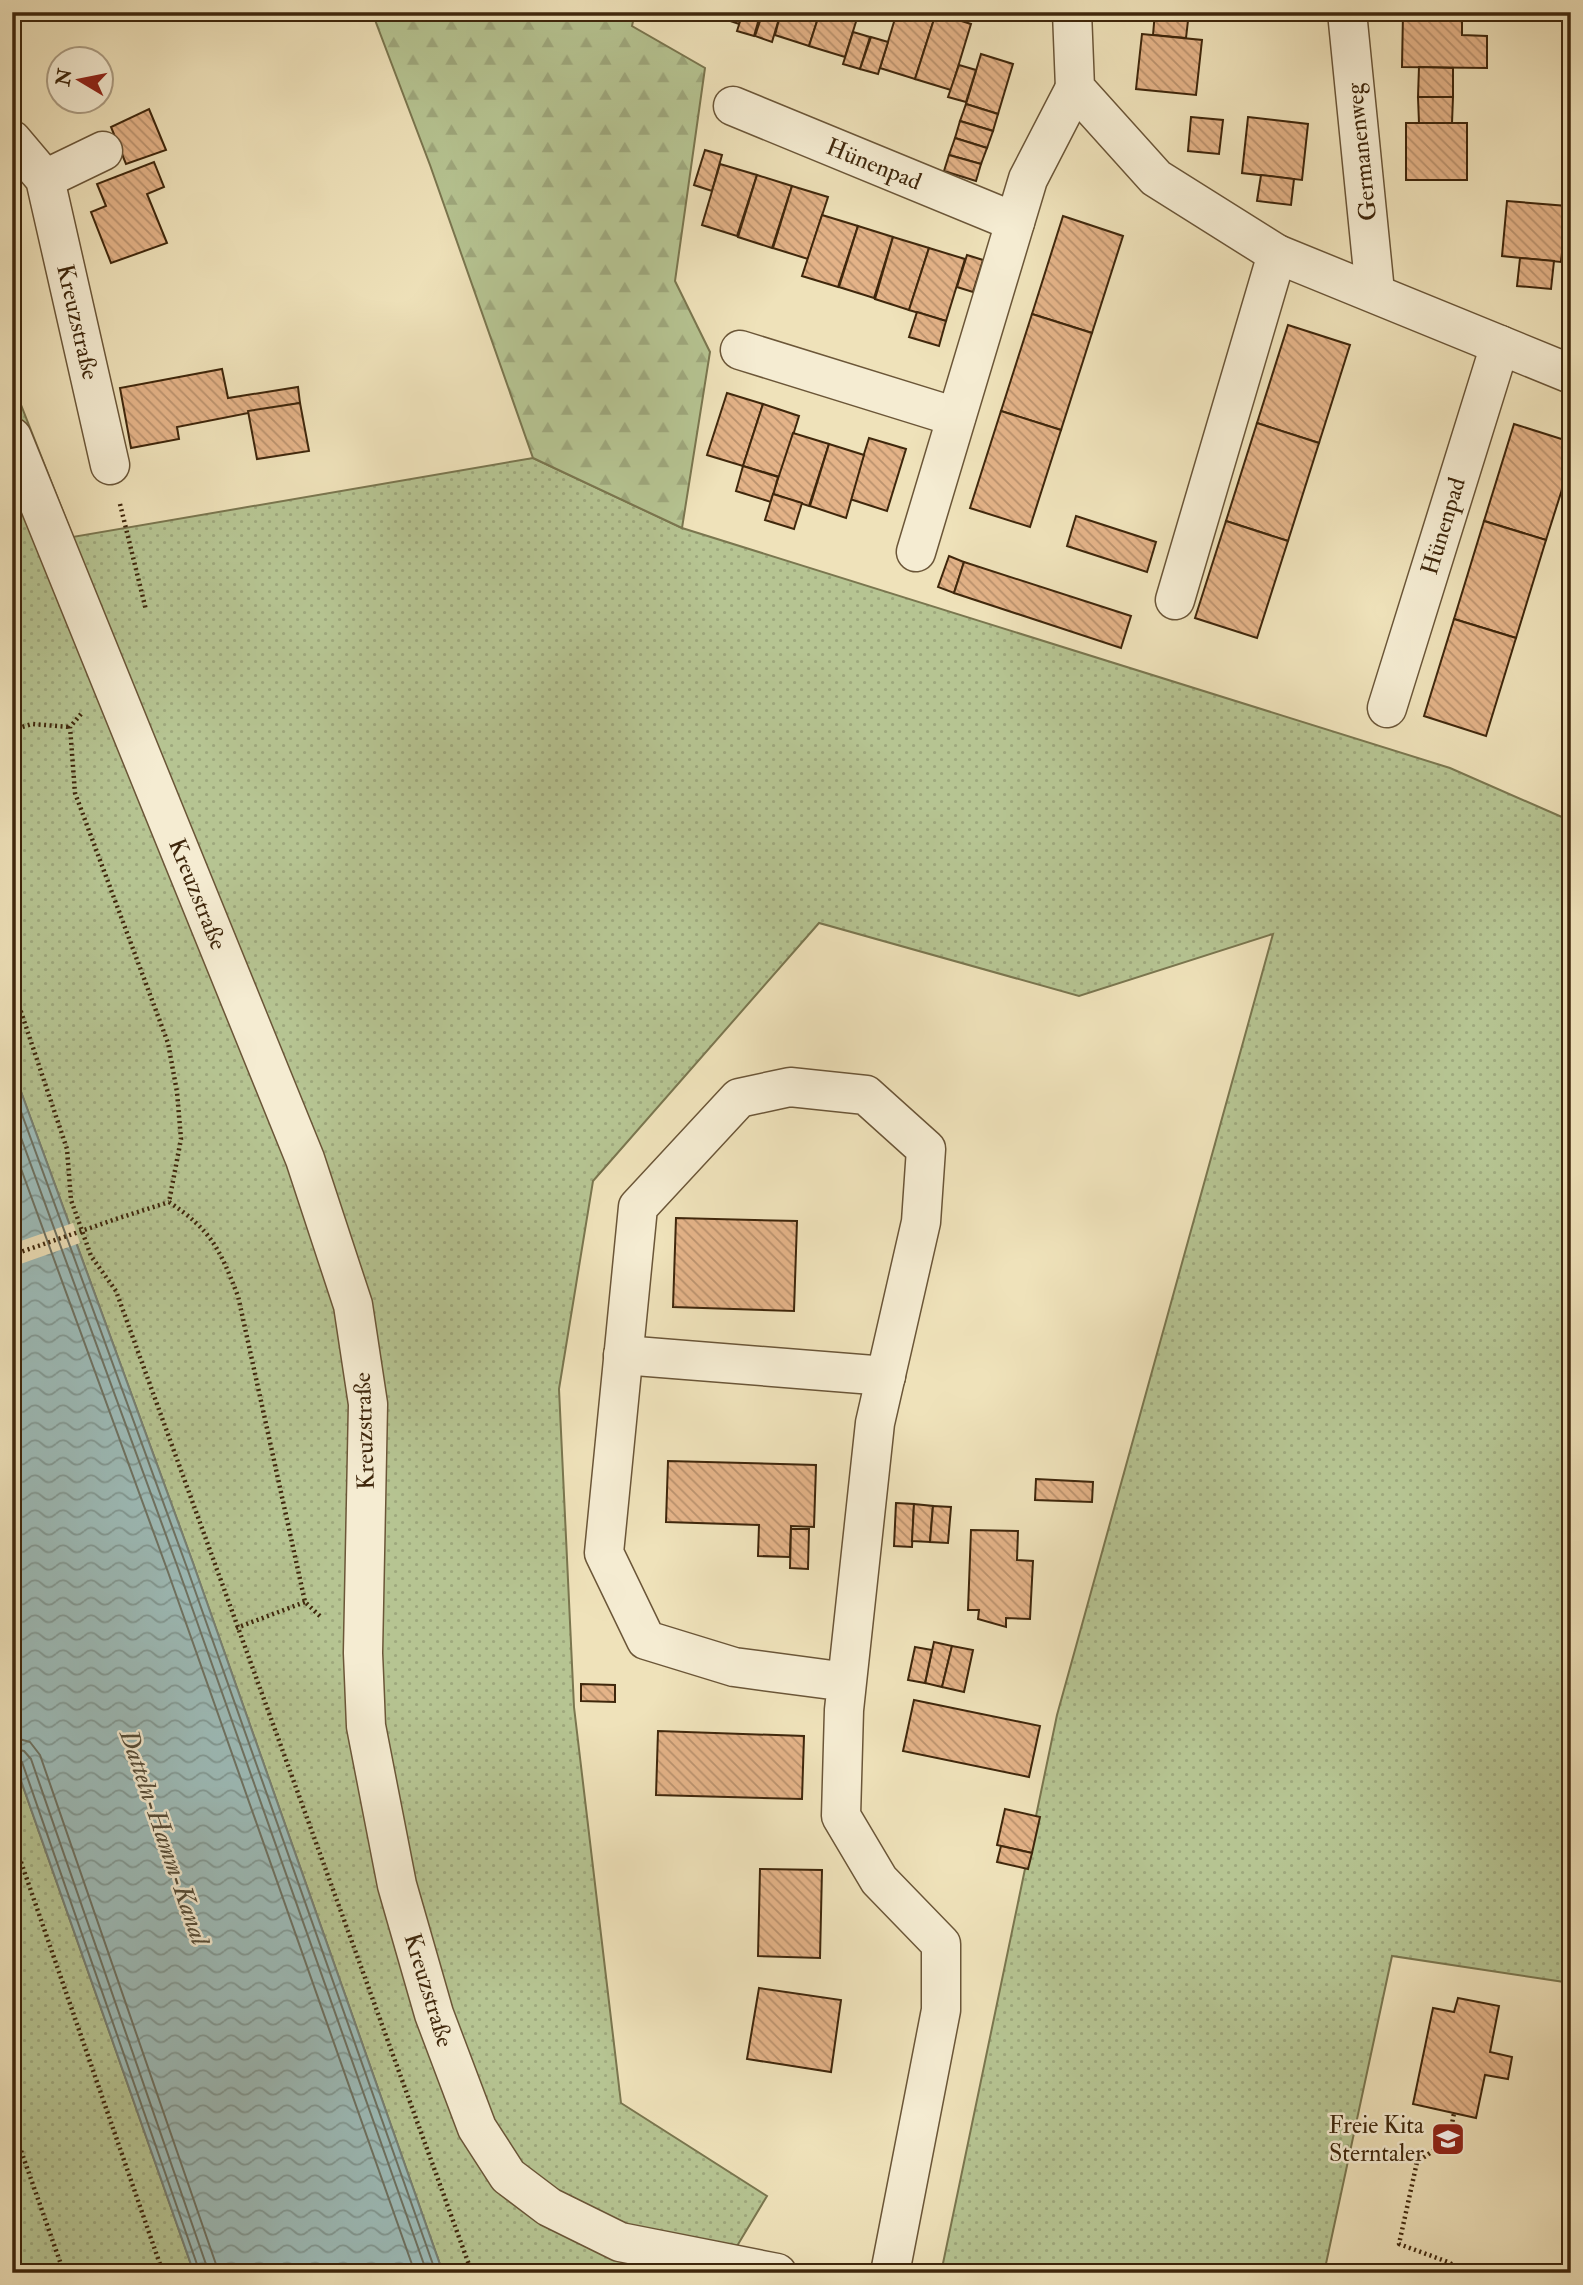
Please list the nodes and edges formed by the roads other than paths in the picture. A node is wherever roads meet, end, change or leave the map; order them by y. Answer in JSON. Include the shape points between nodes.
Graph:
{"nodes":[{"id":1,"x":1347,"y":12,"type":"edge"},
{"id":2,"x":1064,"y":15,"type":"edge"},
{"id":3,"x":1075,"y":88,"type":"junction"},
{"id":4,"x":733,"y":106,"type":"dead end"},
{"id":5,"x":12,"y":140,"type":"edge"},
{"id":6,"x":103,"y":151,"type":"dead end"},
{"id":7,"x":45,"y":179,"type":"junction"},
{"id":8,"x":1015,"y":222,"type":"junction"},
{"id":9,"x":1277,"y":254,"type":"junction"},
{"id":10,"x":1375,"y":292,"type":"junction"},
{"id":11,"x":1500,"y":345,"type":"junction"},
{"id":12,"x":740,"y":350,"type":"dead end"},
{"id":13,"x":1571,"y":374,"type":"edge"},
{"id":14,"x":956,"y":416,"type":"junction"},
{"id":15,"x":12,"y":437,"type":"edge"},
{"id":16,"x":110,"y":465,"type":"road end"},
{"id":17,"x":916,"y":552,"type":"dead end"},
{"id":18,"x":1175,"y":600,"type":"dead end"},
{"id":19,"x":1387,"y":708,"type":"dead end"},
{"id":20,"x":623,"y":1355,"type":"junction"},
{"id":21,"x":886,"y":1376,"type":"junction"},
{"id":22,"x":847,"y":1682,"type":"junction"},
{"id":23,"x":777,"y":2273,"type":"edge"},
{"id":24,"x":890,"y":2273,"type":"edge"}],
"edges":[{"from":1,"to":10,"type":"street","name":"Germanenweg"},
{"from":2,"to":3,"type":"street"},
{"from":3,"to":8,"type":"street","via":[[1028,179]]},
{"from":3,"to":9,"type":"street","via":[[1156,178]]},
{"from":4,"to":8,"type":"street","name":"Hünenpad"},
{"from":5,"to":7,"type":"street","name":"Kreuzstraße"},
{"from":6,"to":7,"type":"street"},
{"from":7,"to":16,"type":"street","name":"Kreuzstraße"},
{"from":8,"to":14,"type":"street"},
{"from":9,"to":10,"type":"street"},
{"from":9,"to":18,"type":"street"},
{"from":10,"to":11,"type":"street"},
{"from":11,"to":13,"type":"street"},
{"from":11,"to":19,"type":"street","name":"Hünenpad"},
{"from":12,"to":14,"type":"street"},
{"from":14,"to":17,"type":"street"},
{"from":15,"to":23,"type":"street","name":"Kreuzstraße","via":[[305,1159],[353,1305],[368,1404],[366,1726],[397,1885],[434,2014],[472,2116],[508,2176],[549,2207],[620,2242]]},
{"from":20,"to":21,"type":"street"},
{"from":20,"to":21,"type":"street","via":[[638,1207],[738,1098],[790,1087],[866,1095],[926,1149],[921,1222]]},
{"from":20,"to":22,"type":"street","via":[[604,1553],[646,1640],[734,1667]]},
{"from":21,"to":22,"type":"street","via":[[875,1423]]},
{"from":22,"to":24,"type":"street","via":[[841,1816],[879,1880],[941,1944],[941,2010]]}]}
